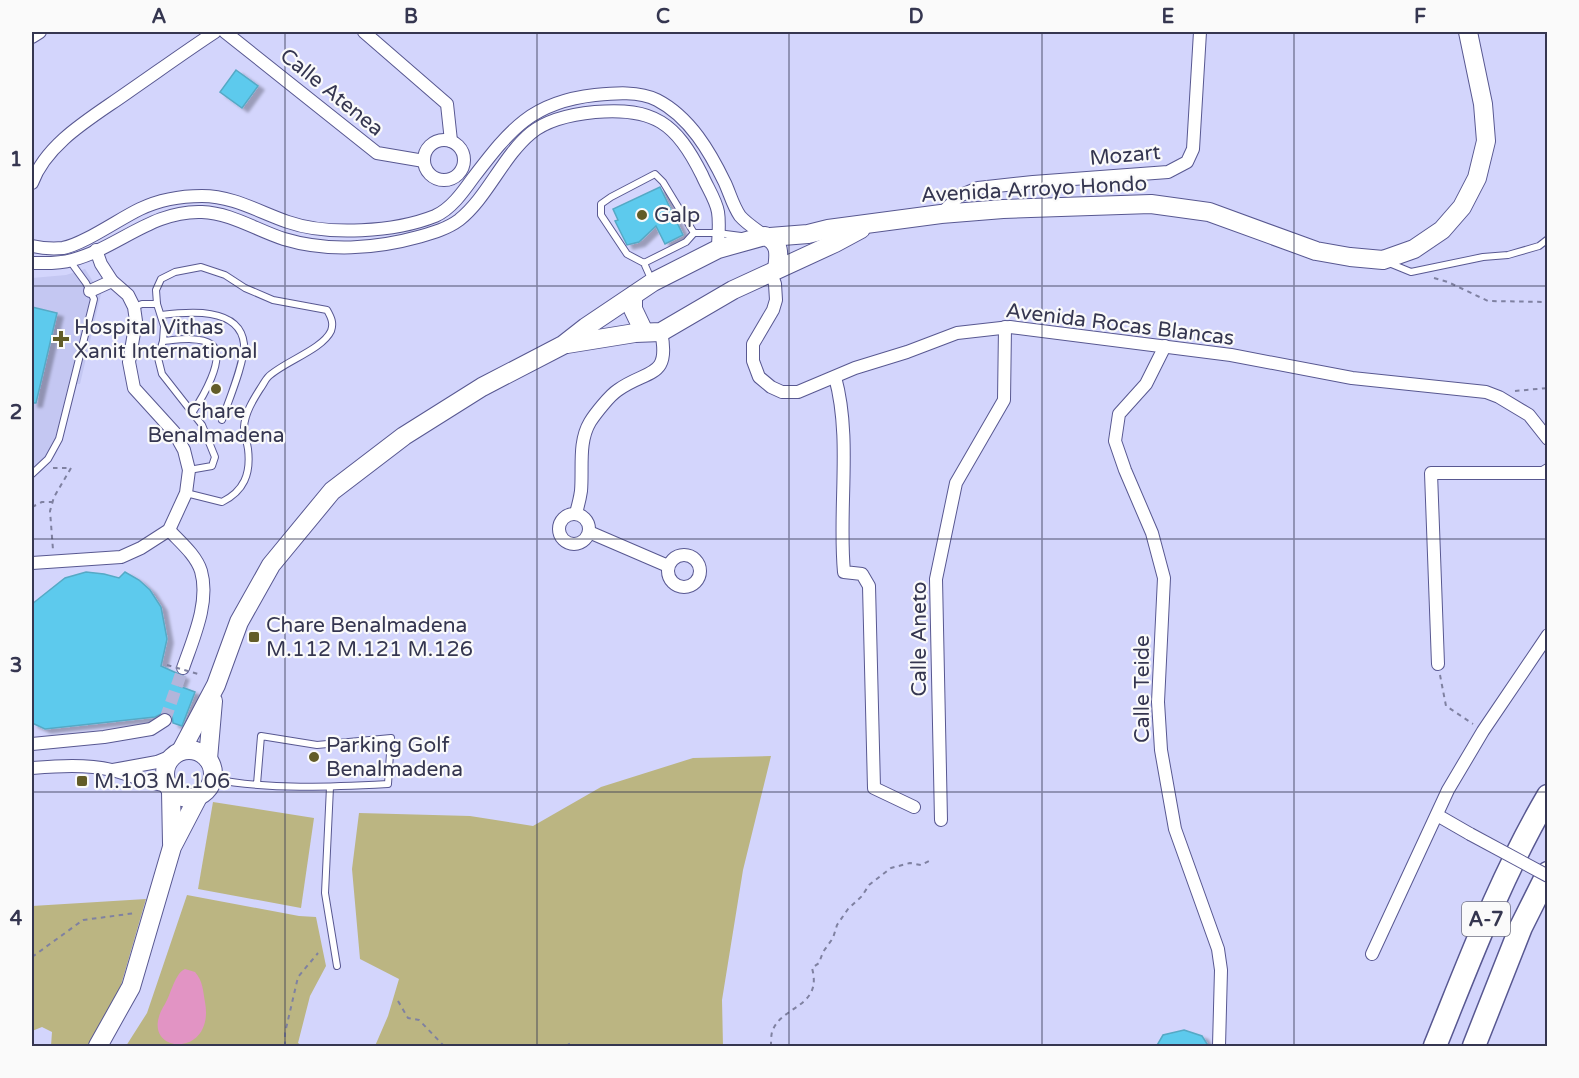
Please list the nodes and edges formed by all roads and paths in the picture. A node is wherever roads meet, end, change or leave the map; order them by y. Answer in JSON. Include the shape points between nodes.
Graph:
{"nodes":[{"id":1,"x":40,"y":32,"type":"edge"},
{"id":2,"x":215,"y":32,"type":"edge"},
{"id":3,"x":225,"y":32,"type":"edge"},
{"id":4,"x":364,"y":32,"type":"edge"},
{"id":5,"x":1200,"y":32,"type":"edge"},
{"id":6,"x":1468,"y":32,"type":"edge"},
{"id":7,"x":32,"y":37,"type":"edge"},
{"id":8,"x":451,"y":141,"type":"junction"},
{"id":9,"x":424,"y":161,"type":"junction"},
{"id":10,"x":464,"y":162,"type":"junction"},
{"id":11,"x":483,"y":165,"type":"junction"},
{"id":12,"x":451,"y":178,"type":"junction"},
{"id":13,"x":32,"y":183,"type":"edge"},
{"id":14,"x":458,"y":198,"type":"junction"},
{"id":15,"x":941,"y":214,"type":"junction"},
{"id":16,"x":869,"y":224,"type":"junction"},
{"id":17,"x":694,"y":233,"type":"junction"},
{"id":18,"x":762,"y":237,"type":"junction"},
{"id":19,"x":1548,"y":239,"type":"edge"},
{"id":20,"x":718,"y":241,"type":"junction"},
{"id":21,"x":32,"y":246,"type":"edge"},
{"id":22,"x":96,"y":250,"type":"junction"},
{"id":23,"x":1383,"y":260,"type":"junction"},
{"id":24,"x":70,"y":261,"type":"junction"},
{"id":25,"x":32,"y":263,"type":"edge"},
{"id":26,"x":644,"y":263,"type":"junction"},
{"id":27,"x":774,"y":271,"type":"junction"},
{"id":28,"x":1411,"y":272,"type":"junction"},
{"id":29,"x":112,"y":281,"type":"junction"},
{"id":30,"x":653,"y":282,"type":"junction"},
{"id":31,"x":90,"y":291,"type":"junction"},
{"id":32,"x":633,"y":296,"type":"junction"},
{"id":33,"x":1548,"y":302,"type":"edge"},
{"id":34,"x":157,"y":304,"type":"junction"},
{"id":35,"x":134,"y":308,"type":"junction"},
{"id":36,"x":161,"y":315,"type":"junction"},
{"id":37,"x":1005,"y":327,"type":"junction"},
{"id":38,"x":652,"y":332,"type":"junction"},
{"id":39,"x":163,"y":341,"type":"junction"},
{"id":40,"x":562,"y":345,"type":"junction"},
{"id":41,"x":1165,"y":346,"type":"junction"},
{"id":42,"x":835,"y":377,"type":"junction"},
{"id":43,"x":1548,"y":388,"type":"edge"},
{"id":44,"x":1499,"y":397,"type":"junction"},
{"id":45,"x":192,"y":413,"type":"junction"},
{"id":46,"x":222,"y":420,"type":"dead end"},
{"id":47,"x":1548,"y":439,"type":"edge"},
{"id":48,"x":44,"y":463,"type":"junction"},
{"id":49,"x":189,"y":470,"type":"junction"},
{"id":50,"x":1548,"y":470,"type":"edge"},
{"id":51,"x":32,"y":474,"type":"edge"},
{"id":52,"x":186,"y":493,"type":"junction"},
{"id":53,"x":53,"y":502,"type":"junction"},
{"id":54,"x":32,"y":507,"type":"edge"},
{"id":55,"x":576,"y":513,"type":"junction"},
{"id":56,"x":169,"y":530,"type":"junction"},
{"id":57,"x":589,"y":532,"type":"junction"},
{"id":58,"x":54,"y":562,"type":"junction"},
{"id":59,"x":32,"y":563,"type":"edge"},
{"id":60,"x":668,"y":566,"type":"dead end"},
{"id":61,"x":1548,"y":635,"type":"edge"},
{"id":62,"x":1438,"y":664,"type":"joint"},
{"id":63,"x":167,"y":665,"type":"dead end"},
{"id":64,"x":183,"y":668,"type":"tunnel mouth"},
{"id":65,"x":198,"y":674,"type":"dead end"},
{"id":66,"x":216,"y":685,"type":"junction"},
{"id":67,"x":165,"y":720,"type":"dead end"},
{"id":68,"x":1483,"y":731,"type":"junction"},
{"id":69,"x":32,"y":744,"type":"edge"},
{"id":70,"x":178,"y":753,"type":"junction"},
{"id":71,"x":208,"y":759,"type":"junction"},
{"id":72,"x":32,"y":768,"type":"edge"},
{"id":73,"x":112,"y":770,"type":"junction"},
{"id":74,"x":213,"y":779,"type":"junction"},
{"id":75,"x":257,"y":784,"type":"junction"},
{"id":76,"x":330,"y":787,"type":"junction"},
{"id":77,"x":169,"y":788,"type":"junction"},
{"id":78,"x":1548,"y":796,"type":"edge"},
{"id":79,"x":198,"y":797,"type":"junction"},
{"id":80,"x":914,"y":807,"type":"dead end"},
{"id":81,"x":1437,"y":815,"type":"junction"},
{"id":82,"x":941,"y":820,"type":"dead end"},
{"id":83,"x":172,"y":847,"type":"junction"},
{"id":84,"x":929,"y":861,"type":"dead end"},
{"id":85,"x":1548,"y":875,"type":"edge"},
{"id":86,"x":154,"y":910,"type":"junction"},
{"id":87,"x":318,"y":953,"type":"dead end"},
{"id":88,"x":1372,"y":954,"type":"dead end"},
{"id":89,"x":32,"y":957,"type":"edge"},
{"id":90,"x":337,"y":966,"type":"dead end"},
{"id":91,"x":398,"y":1001,"type":"dead end"},
{"id":92,"x":571,"y":1042,"type":"dead end"},
{"id":93,"x":98,"y":1047,"type":"edge"},
{"id":94,"x":285,"y":1047,"type":"edge"},
{"id":95,"x":444,"y":1047,"type":"edge"},
{"id":96,"x":566,"y":1047,"type":"edge"},
{"id":97,"x":771,"y":1047,"type":"edge"},
{"id":98,"x":1219,"y":1047,"type":"edge"},
{"id":99,"x":1435,"y":1047,"type":"edge"},
{"id":100,"x":1474,"y":1047,"type":"edge"}],
"edges":[{"from":1,"to":7,"type":"street"},
{"from":2,"to":13,"type":"street","via":[[78,128],[37,168]]},
{"from":3,"to":9,"type":"street","name":"Calle Atenea","via":[[377,153]]},
{"from":4,"to":8,"type":"street","via":[[447,104]]},
{"from":5,"to":15,"type":"street","name":"Mozart","via":[[1193,149],[1187,162],[1168,172],[978,188],[959,196]]},
{"from":6,"to":23,"type":"main road","name":"Avenida Arroyo Hondo","via":[[1484,104],[1486,141],[1477,178],[1462,207],[1442,230],[1414,249]]},
{"from":8,"to":9,"type":"street","via":[[431,145]]},
{"from":8,"to":10,"type":"street","via":[[461,148]]},
{"from":9,"to":12,"type":"street","via":[[431,175]]},
{"from":10,"to":11,"type":"street"},
{"from":10,"to":12,"type":"street"},
{"from":11,"to":14,"type":"street"},
{"from":11,"to":18,"type":"street","via":[[504,138],[548,105],[579,97],[638,94],[657,100],[694,130],[742,218]]},
{"from":12,"to":14,"type":"street"},
{"from":14,"to":21,"type":"street","via":[[435,216],[373,230],[342,231],[290,223],[235,200],[203,196],[171,199],[142,208],[63,248]]},
{"from":15,"to":16,"type":"main road","name":"Avenida Arroyo Hondo"},
{"from":15,"to":23,"type":"main road","name":"Avenida Arroyo Hondo","via":[[1151,204],[1209,212],[1316,251]]},
{"from":16,"to":18,"type":"main road","name":"Avenida Arroyo Hondo"},
{"from":16,"to":27,"type":"main road","name":"Avenida Arroyo Hondo"},
{"from":17,"to":20,"type":"lane"},
{"from":17,"to":26,"type":"lane","via":[[687,242]]},
{"from":17,"to":26,"type":"lane","via":[[655,174],[611,197],[601,204],[601,215],[627,254]]},
{"from":18,"to":20,"type":"main road","name":"Avenida Arroyo Hondo"},
{"from":18,"to":27,"type":"main road","via":[[776,243],[779,254]]},
{"from":19,"to":28,"type":"lane","via":[[1539,246],[1508,255]]},
{"from":20,"to":22,"type":"street","via":[[718,211],[682,141],[650,115],[608,111],[555,120],[533,132],[460,220],[415,238],[374,246],[312,245],[203,212],[176,214],[150,222]]},
{"from":20,"to":30,"type":"main road","name":"Avenida Arroyo Hondo"},
{"from":22,"to":24,"type":"street"},
{"from":22,"to":29,"type":"street"},
{"from":23,"to":28,"type":"lane"},
{"from":24,"to":25,"type":"street"},
{"from":24,"to":31,"type":"lane"},
{"from":26,"to":30,"type":"lane"},
{"from":27,"to":38,"type":"main road","name":"Avenida Arroyo Hondo"},
{"from":27,"to":42,"type":"street","name":"Avenida Rocas Blancas","via":[[776,300],[753,344],[753,361],[759,377],[782,392],[798,392]]},
{"from":28,"to":33,"type":"path","via":[[1448,282],[1488,301]]},
{"from":29,"to":31,"type":"street"},
{"from":29,"to":35,"type":"street","via":[[128,295]]},
{"from":30,"to":32,"type":"main road","name":"Avenida Arroyo Hondo"},
{"from":31,"to":48,"type":"lane","via":[[94,299],[60,439]]},
{"from":32,"to":38,"type":"main road","via":[[633,309]]},
{"from":32,"to":40,"type":"main road"},
{"from":34,"to":35,"type":"lane"},
{"from":34,"to":36,"type":"lane"},
{"from":34,"to":52,"type":"lane","via":[[156,290],[161,279],[201,267],[273,300],[327,310],[333,321],[320,344],[268,378],[251,403],[244,426],[248,468],[243,485],[234,496],[222,502]]},
{"from":35,"to":49,"type":"street","via":[[136,321],[129,362],[135,388],[174,432]]},
{"from":36,"to":39,"type":"lane"},
{"from":36,"to":46,"type":"lane","via":[[212,314],[240,330],[242,359]]},
{"from":37,"to":41,"type":"street","name":"Avenida Rocas Blancas"},
{"from":37,"to":42,"type":"street","name":"Avenida Rocas Blancas","via":[[957,333]]},
{"from":37,"to":82,"type":"street","name":"Calle Aneto","via":[[1004,400],[956,483],[936,579]]},
{"from":38,"to":40,"type":"main road"},
{"from":38,"to":55,"type":"street","via":[[664,347],[664,358],[655,371],[617,390],[589,422],[582,448],[581,492]]},
{"from":39,"to":45,"type":"lane","via":[[159,358],[162,374]]},
{"from":39,"to":45,"type":"lane","via":[[203,341],[216,351],[216,364],[204,397]]},
{"from":40,"to":66,"type":"main road","via":[[482,387],[404,436],[332,491],[271,565],[239,622]]},
{"from":41,"to":44,"type":"street","name":"Avenida Rocas Blancas","via":[[1352,378],[1486,392]]},
{"from":41,"to":98,"type":"street","name":"Calle Teide","via":[[1146,384],[1119,414],[1115,441],[1152,533],[1164,578],[1158,702],[1161,750],[1175,829],[1218,949]]},
{"from":42,"to":80,"type":"street","via":[[843,439],[844,572],[862,574],[869,586],[874,788]]},
{"from":43,"to":44,"type":"path","via":[[1512,391]]},
{"from":44,"to":47,"type":"street","name":"Avenida Rocas Blancas","via":[[1529,415]]},
{"from":45,"to":49,"type":"lane","via":[[202,425],[215,458],[212,465]]},
{"from":48,"to":51,"type":"lane"},
{"from":48,"to":53,"type":"path","via":[[52,468],[71,468]]},
{"from":49,"to":52,"type":"street"},
{"from":50,"to":62,"type":"street","via":[[1431,473]]},
{"from":52,"to":56,"type":"street"},
{"from":53,"to":54,"type":"path"},
{"from":53,"to":58,"type":"path","via":[[50,528]]},
{"from":55,"to":57,"type":"street","via":[[588,522]]},
{"from":55,"to":57,"type":"street","via":[[562,519],[558,528],[561,538],[569,544],[579,544]]},
{"from":56,"to":58,"type":"street","via":[[121,557]]},
{"from":56,"to":64,"type":"street","via":[[201,571],[203,598]]},
{"from":57,"to":60,"type":"street"},
{"from":58,"to":59,"type":"street"},
{"from":61,"to":68,"type":"street"},
{"from":62,"to":68,"type":"path","via":[[1446,706]]},
{"from":63,"to":65,"type":"path","bridge":true},
{"from":66,"to":70,"type":"main road"},
{"from":66,"to":71,"type":"main road"},
{"from":67,"to":69,"type":"street","via":[[151,729]]},
{"from":68,"to":81,"type":"street"},
{"from":70,"to":71,"type":"main road","via":[[195,751]]},
{"from":70,"to":73,"type":"street","via":[[157,762]]},
{"from":70,"to":77,"type":"main road","via":[[167,764]]},
{"from":71,"to":74,"type":"main road"},
{"from":72,"to":73,"type":"street"},
{"from":73,"to":77,"type":"street"},
{"from":74,"to":75,"type":"lane"},
{"from":74,"to":79,"type":"main road"},
{"from":75,"to":76,"type":"lane"},
{"from":75,"to":76,"type":"lane","via":[[261,736],[317,745],[391,738],[388,784]]},
{"from":76,"to":90,"type":"lane","via":[[325,893]]},
{"from":77,"to":79,"type":"main road","via":[[188,799]]},
{"from":77,"to":83,"type":"main road"},
{"from":78,"to":99,"type":"highway","number":"A-7","via":[[1495,897]]},
{"from":79,"to":83,"type":"main road"},
{"from":81,"to":85,"type":"street","bridge":true},
{"from":81,"to":88,"type":"street"},
{"from":83,"to":86,"type":"main road"},
{"from":84,"to":97,"type":"path","via":[[891,868],[848,909],[819,963],[812,968],[815,979],[808,999],[772,1031]]},
{"from":85,"to":100,"type":"highway","number":"A-7","via":[[1521,927]]},
{"from":86,"to":89,"type":"path","via":[[83,920]]},
{"from":86,"to":93,"type":"main road","via":[[131,987]]},
{"from":87,"to":94,"type":"path","via":[[298,977]]},
{"from":91,"to":95,"type":"path","via":[[408,1018],[419,1020]]},
{"from":92,"to":96,"type":"path"}]}
